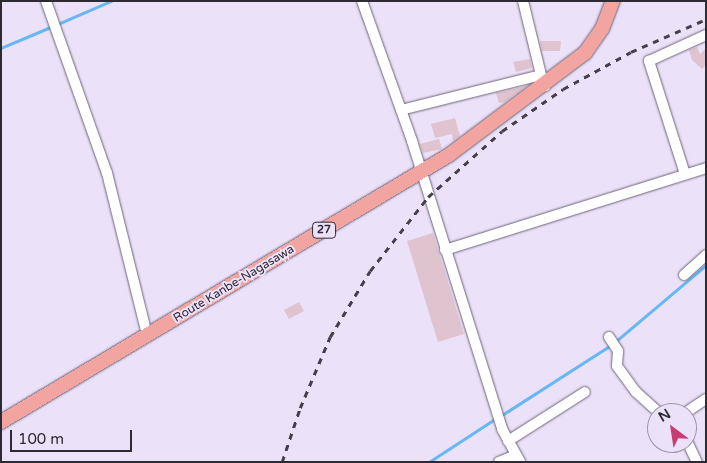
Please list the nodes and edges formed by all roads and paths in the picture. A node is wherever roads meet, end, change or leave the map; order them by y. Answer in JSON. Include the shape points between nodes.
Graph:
{"nodes":[{"id":1,"x":46,"y":1,"type":"edge"},
{"id":2,"x":362,"y":1,"type":"edge"},
{"id":3,"x":523,"y":1,"type":"edge"},
{"id":4,"x":613,"y":1,"type":"edge"},
{"id":5,"x":706,"y":35,"type":"edge"},
{"id":6,"x":543,"y":80,"type":"junction"},
{"id":7,"x":401,"y":110,"type":"junction"},
{"id":8,"x":706,"y":168,"type":"edge"},
{"id":9,"x":421,"y":174,"type":"junction"},
{"id":10,"x":684,"y":174,"type":"junction"},
{"id":11,"x":445,"y":250,"type":"junction"},
{"id":12,"x":706,"y":255,"type":"edge"},
{"id":13,"x":684,"y":275,"type":"dead end"},
{"id":14,"x":147,"y":336,"type":"junction"},
{"id":15,"x":609,"y":337,"type":"dead end"},
{"id":16,"x":585,"y":392,"type":"dead end"},
{"id":17,"x":648,"y":403,"type":"edge"},
{"id":18,"x":1,"y":422,"type":"edge"},
{"id":19,"x":508,"y":441,"type":"junction"},
{"id":20,"x":518,"y":458,"type":"edge"},
{"id":21,"x":500,"y":462,"type":"edge"}],
"edges":[{"from":1,"to":14,"type":"street","via":[[107,173]]},
{"from":2,"to":7,"type":"street"},
{"from":3,"to":6,"type":"street"},
{"from":4,"to":6,"type":"main road","name":"Route Kanbe-Nagasawa","number":"27","via":[[602,28],[585,53]]},
{"from":5,"to":10,"type":"street","via":[[649,60]]},
{"from":6,"to":7,"type":"street"},
{"from":6,"to":9,"type":"main road","name":"Route Kanbe-Nagasawa","number":"27"},
{"from":7,"to":9,"type":"street"},
{"from":8,"to":10,"type":"street"},
{"from":9,"to":11,"type":"street"},
{"from":9,"to":14,"type":"main road","name":"Route Kanbe-Nagasawa","number":"27"},
{"from":10,"to":11,"type":"street"},
{"from":11,"to":19,"type":"street"},
{"from":12,"to":13,"type":"street"},
{"from":14,"to":18,"type":"main road","name":"Route Kanbe-Nagasawa","number":"27"},
{"from":15,"to":17,"type":"street","via":[[618,351],[617,366]]},
{"from":16,"to":19,"type":"street"},
{"from":19,"to":20,"type":"street"},
{"from":20,"to":21,"type":"street"}]}
